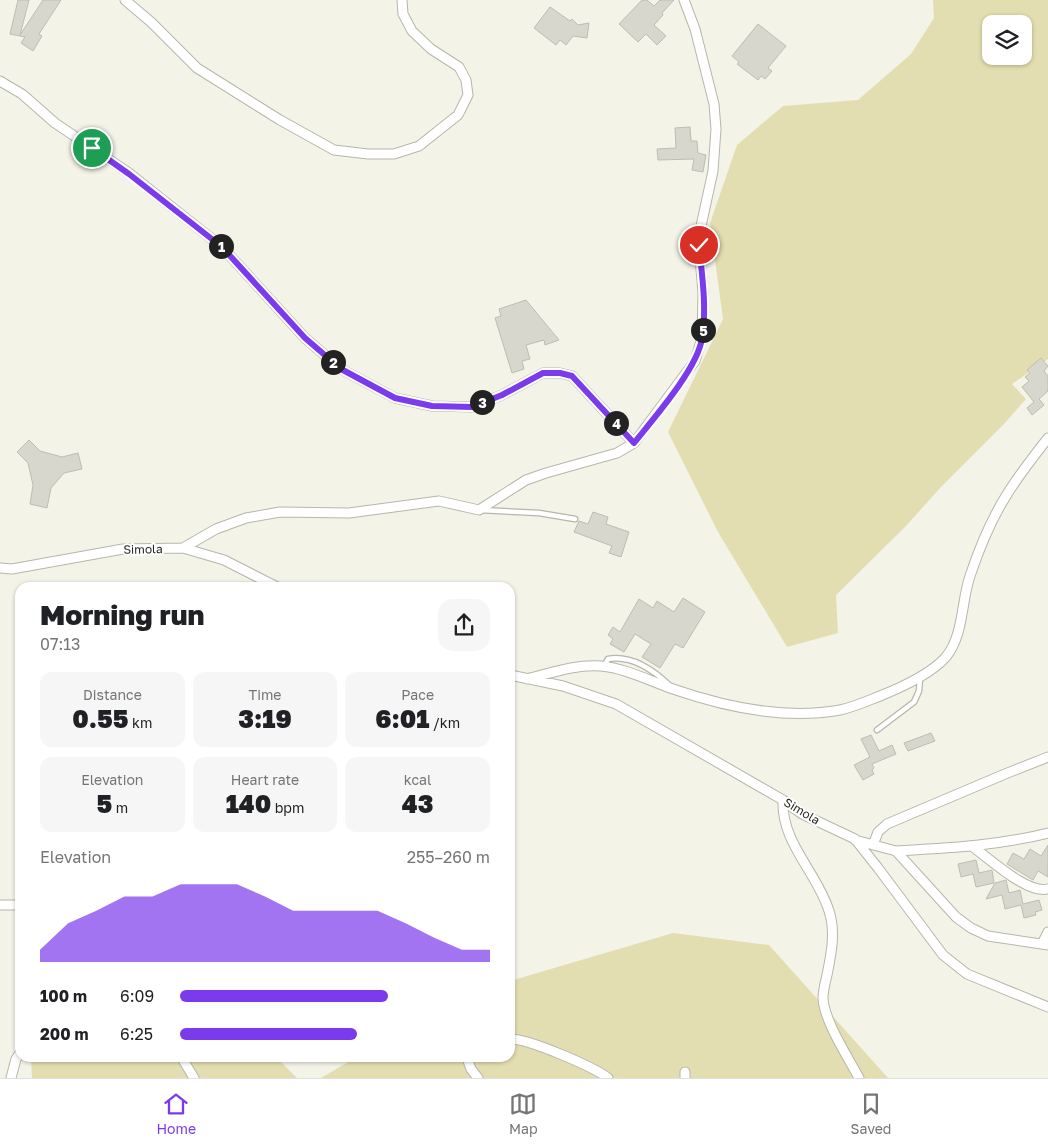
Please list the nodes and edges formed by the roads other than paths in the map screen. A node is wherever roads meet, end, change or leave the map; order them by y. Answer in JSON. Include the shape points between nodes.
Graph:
{"nodes":[{"id":1,"x":125,"y":0,"type":"edge"},
{"id":2,"x":402,"y":0,"type":"edge"},
{"id":3,"x":684,"y":0,"type":"edge"},
{"id":4,"x":0,"y":81,"type":"edge"},
{"id":5,"x":1048,"y":438,"type":"edge"},
{"id":6,"x":634,"y":443,"type":"junction"},
{"id":7,"x":479,"y":510,"type":"junction"},
{"id":8,"x":575,"y":518,"type":"dead end"},
{"id":9,"x":183,"y":548,"type":"junction"},
{"id":10,"x":0,"y":568,"type":"edge"},
{"id":11,"x":267,"y":582,"type":"edge"},
{"id":12,"x":920,"y":676,"type":"junction"},
{"id":13,"x":515,"y":677,"type":"edge"},
{"id":14,"x":527,"y":679,"type":"junction"},
{"id":15,"x":877,"y":730,"type":"dead end"},
{"id":16,"x":1048,"y":758,"type":"edge"},
{"id":17,"x":783,"y":800,"type":"junction"},
{"id":18,"x":1048,"y":833,"type":"edge"},
{"id":19,"x":855,"y":840,"type":"junction"},
{"id":20,"x":873,"y":845,"type":"junction"},
{"id":21,"x":973,"y":847,"type":"junction"},
{"id":22,"x":896,"y":852,"type":"junction"},
{"id":23,"x":1048,"y":889,"type":"edge"},
{"id":24,"x":15,"y":904,"type":"edge"},
{"id":25,"x":0,"y":905,"type":"edge"},
{"id":26,"x":1048,"y":932,"type":"edge"},
{"id":27,"x":1045,"y":945,"type":"edge"},
{"id":28,"x":1048,"y":1007,"type":"edge"},
{"id":29,"x":515,"y":1040,"type":"edge"},
{"id":30,"x":15,"y":1062,"type":"edge"},
{"id":31,"x":184,"y":1062,"type":"edge"},
{"id":32,"x":468,"y":1062,"type":"edge"},
{"id":33,"x":10,"y":1078,"type":"edge"},
{"id":34,"x":194,"y":1078,"type":"edge"},
{"id":35,"x":478,"y":1078,"type":"edge"},
{"id":36,"x":608,"y":1078,"type":"edge"},
{"id":37,"x":859,"y":1078,"type":"edge"}],
"edges":[{"from":1,"to":2,"type":"street","via":[[197,68],[280,120],[334,150],[394,154],[419,146],[458,115],[468,95],[466,80],[459,67],[431,49],[412,30],[403,14]]},
{"from":3,"to":6,"type":"street","via":[[695,28],[714,104],[716,129],[713,171],[699,245],[702,338],[695,361]]},
{"from":4,"to":6,"type":"street","via":[[129,174],[222,247],[305,338],[341,369],[395,398],[432,406],[472,407],[543,373],[572,376]]},
{"from":5,"to":12,"type":"street","via":[[1005,497],[987,535],[970,576],[952,648],[944,659]]},
{"from":6,"to":7,"type":"street","via":[[616,453],[526,480]]},
{"from":7,"to":8,"type":"lane"},
{"from":7,"to":9,"type":"street","via":[[439,501],[349,513],[280,512],[246,518],[216,529]]},
{"from":9,"to":10,"type":"street","name":"Simola","via":[[123,549],[12,569]]},
{"from":9,"to":11,"type":"street","name":"Simola","via":[[224,560]]},
{"from":12,"to":14,"type":"street","via":[[856,706],[818,712],[758,710],[693,695],[604,666],[574,667]]},
{"from":12,"to":15,"type":"lane","via":[[914,702]]},
{"from":13,"to":14,"type":"street","name":"Simola"},
{"from":14,"to":17,"type":"street","name":"Simola","via":[[563,686],[616,704]]},
{"from":16,"to":20,"type":"street","via":[[887,824],[878,832]]},
{"from":17,"to":19,"type":"street","name":"Simola","via":[[802,814]]},
{"from":17,"to":37,"type":"street","via":[[782,811],[790,838],[829,910],[833,927],[824,1007]]},
{"from":18,"to":21,"type":"street"},
{"from":19,"to":20,"type":"street"},
{"from":19,"to":28,"type":"street","name":"Simola","via":[[943,955],[967,974]]},
{"from":20,"to":22,"type":"street"},
{"from":21,"to":22,"type":"street"},
{"from":21,"to":23,"type":"street","via":[[1034,889]]},
{"from":22,"to":27,"type":"street","via":[[956,917],[972,928],[988,936]]},
{"from":24,"to":25,"type":"street"},
{"from":26,"to":27,"type":"street"},
{"from":29,"to":36,"type":"street","via":[[533,1043]]},
{"from":30,"to":33,"type":"street"},
{"from":31,"to":34,"type":"street"},
{"from":32,"to":35,"type":"street"}]}
